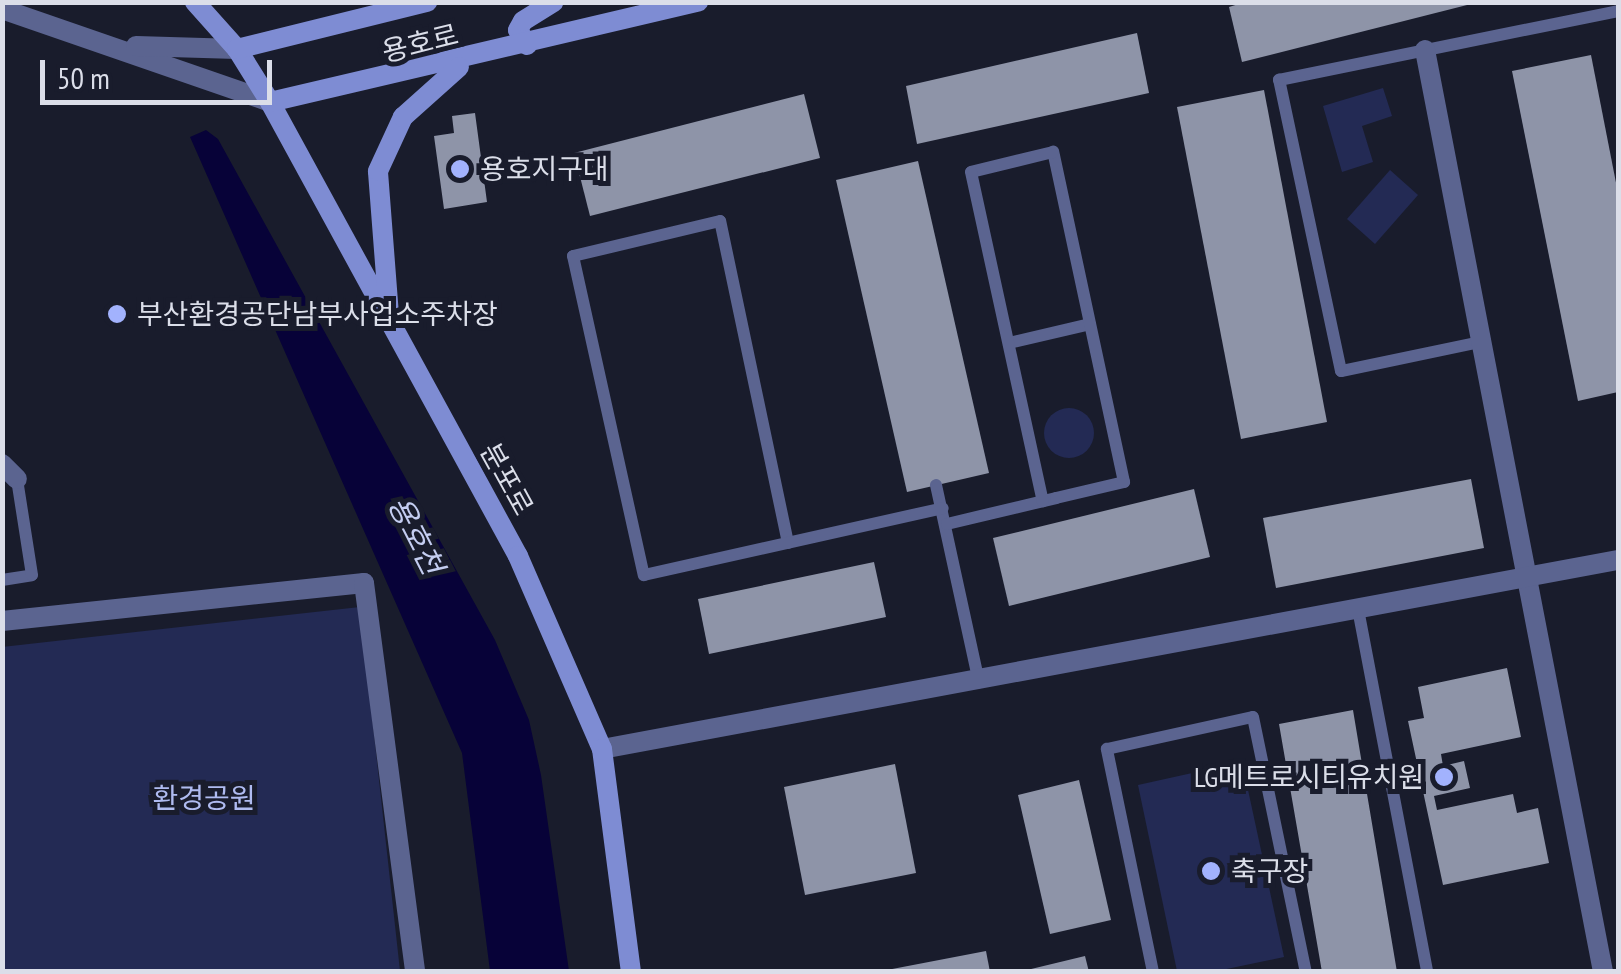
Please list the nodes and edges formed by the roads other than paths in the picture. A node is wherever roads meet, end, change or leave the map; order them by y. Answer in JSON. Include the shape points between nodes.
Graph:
{"nodes":[{"id":1,"x":195,"y":2,"type":"edge"},
{"id":2,"x":427,"y":2,"type":"edge"},
{"id":3,"x":554,"y":2,"type":"edge"},
{"id":4,"x":698,"y":2,"type":"edge"},
{"id":5,"x":2,"y":9,"type":"edge"},
{"id":6,"x":1618,"y":12,"type":"edge"},
{"id":7,"x":527,"y":45,"type":"junction"},
{"id":8,"x":119,"y":46,"type":"junction"},
{"id":9,"x":238,"y":49,"type":"junction"},
{"id":10,"x":1426,"y":50,"type":"junction"},
{"id":11,"x":472,"y":58,"type":"junction"},
{"id":12,"x":270,"y":102,"type":"junction"},
{"id":13,"x":390,"y":322,"type":"junction"},
{"id":14,"x":1090,"y":324,"type":"junction"},
{"id":15,"x":1485,"y":341,"type":"junction"},
{"id":16,"x":1009,"y":343,"type":"junction"},
{"id":17,"x":10,"y":472,"type":"edge"},
{"id":18,"x":936,"y":485,"type":"dead end"},
{"id":19,"x":1044,"y":501,"type":"junction"},
{"id":20,"x":943,"y":508,"type":"junction"},
{"id":21,"x":946,"y":524,"type":"junction"},
{"id":22,"x":788,"y":543,"type":"junction"},
{"id":23,"x":1618,"y":560,"type":"edge"},
{"id":24,"x":1530,"y":577,"type":"junction"},
{"id":25,"x":2,"y":580,"type":"edge"},
{"id":26,"x":1358,"y":609,"type":"junction"},
{"id":27,"x":2,"y":621,"type":"edge"},
{"id":28,"x":979,"y":682,"type":"junction"},
{"id":29,"x":602,"y":748,"type":"junction"},
{"id":30,"x":415,"y":972,"type":"edge"},
{"id":31,"x":631,"y":972,"type":"edge"},
{"id":32,"x":1152,"y":972,"type":"edge"},
{"id":33,"x":1306,"y":972,"type":"edge"},
{"id":34,"x":1427,"y":972,"type":"edge"},
{"id":35,"x":1604,"y":972,"type":"edge"}],
"edges":[{"from":1,"to":9,"type":"main road"},
{"from":2,"to":9,"type":"main road","name":"용호로"},
{"from":3,"to":7,"type":"main road","via":[[523,21],[518,30]]},
{"from":4,"to":7,"type":"main road","name":"용호로"},
{"from":5,"to":8,"type":"street"},
{"from":6,"to":10,"type":"lane"},
{"from":7,"to":11,"type":"main road","name":"용호로"},
{"from":8,"to":9,"type":"street"},
{"from":8,"to":12,"type":"street"},
{"from":9,"to":12,"type":"main road","name":"분포로"},
{"from":10,"to":15,"type":"street"},
{"from":10,"to":15,"type":"lane","via":[[1279,80],[1340,371]]},
{"from":11,"to":12,"type":"main road","name":"용호로"},
{"from":11,"to":13,"type":"main road","via":[[403,117],[378,170]]},
{"from":12,"to":13,"type":"main road","name":"분포로"},
{"from":13,"to":29,"type":"main road","name":"분포로","via":[[518,556]]},
{"from":14,"to":16,"type":"lane"},
{"from":14,"to":16,"type":"lane","via":[[1052,152],[971,172]]},
{"from":14,"to":19,"type":"lane","via":[[1124,482]]},
{"from":15,"to":24,"type":"street"},
{"from":16,"to":19,"type":"lane"},
{"from":17,"to":25,"type":"lane","via":[[32,575]]},
{"from":18,"to":20,"type":"lane"},
{"from":19,"to":21,"type":"lane"},
{"from":20,"to":21,"type":"lane"},
{"from":20,"to":22,"type":"lane"},
{"from":21,"to":28,"type":"lane"},
{"from":22,"to":22,"type":"lane","via":[[644,575],[573,256],[720,221]]},
{"from":23,"to":24,"type":"street"},
{"from":24,"to":26,"type":"street"},
{"from":24,"to":35,"type":"street"},
{"from":26,"to":28,"type":"street"},
{"from":26,"to":34,"type":"lane"},
{"from":27,"to":30,"type":"street","via":[[364,583]]},
{"from":28,"to":29,"type":"street"},
{"from":29,"to":31,"type":"main road","name":"분포로"},
{"from":32,"to":33,"type":"lane","via":[[1108,749],[1253,718]]}]}
